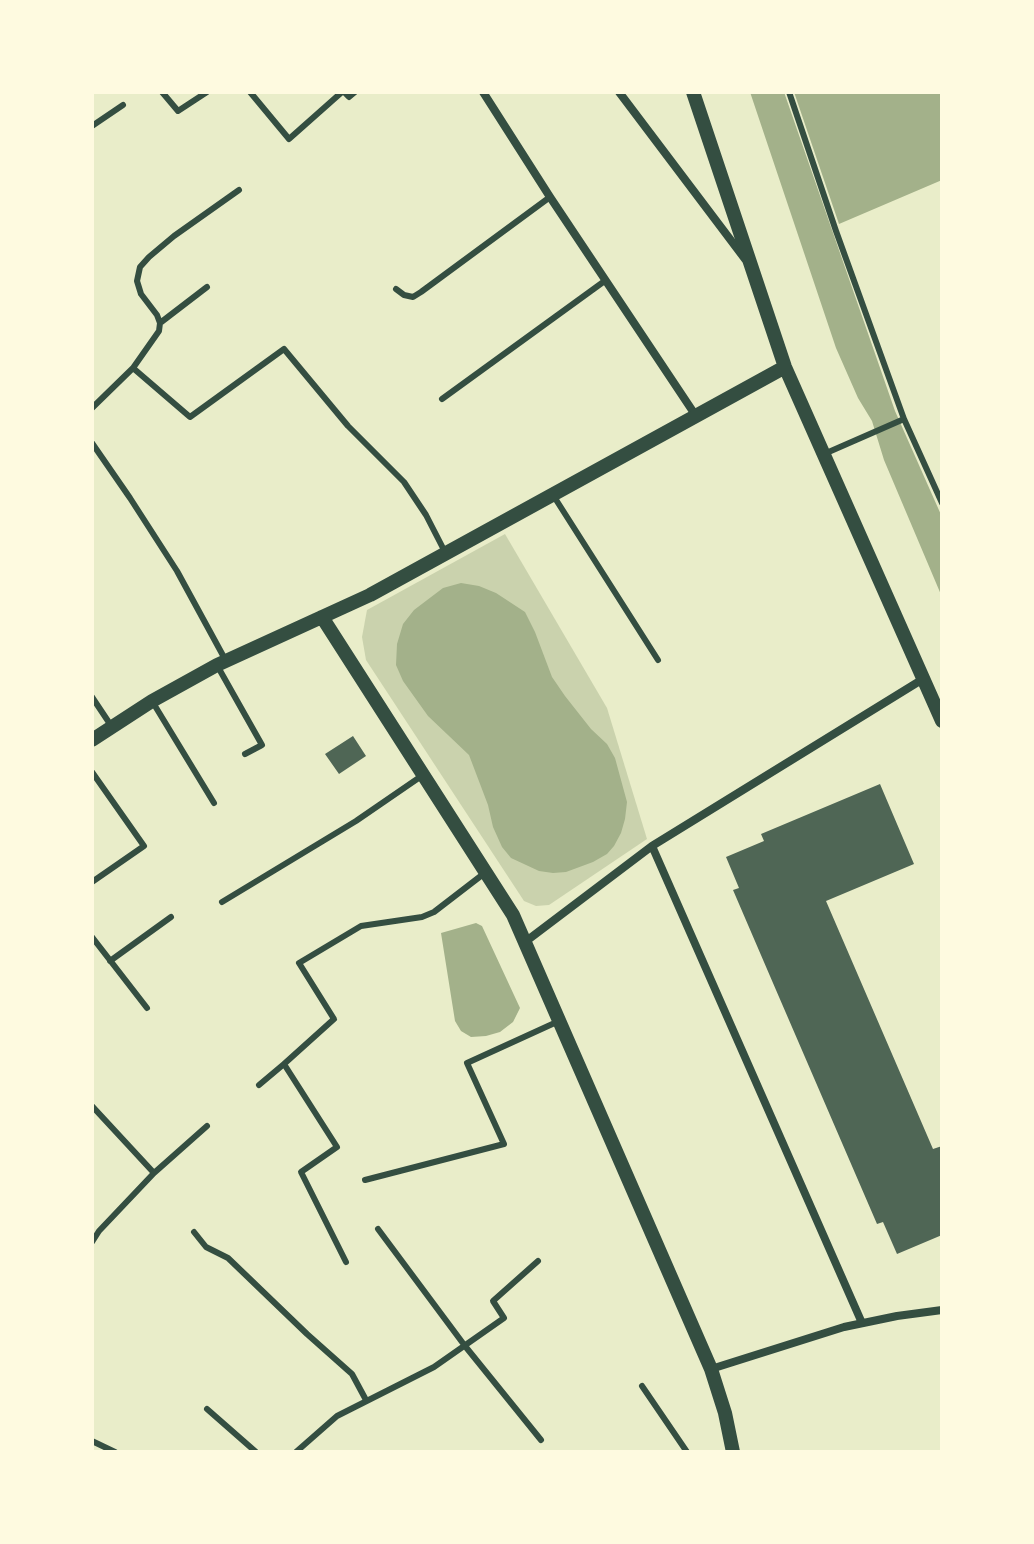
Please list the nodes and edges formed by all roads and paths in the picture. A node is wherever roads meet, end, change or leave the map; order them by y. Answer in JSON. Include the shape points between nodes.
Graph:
{"nodes":[{"id":1,"x":162,"y":92,"type":"edge"},
{"id":2,"x":207,"y":92,"type":"edge"},
{"id":3,"x":250,"y":92,"type":"edge"},
{"id":4,"x":343,"y":92,"type":"edge"},
{"id":5,"x":355,"y":92,"type":"edge"},
{"id":6,"x":483,"y":92,"type":"edge"},
{"id":7,"x":619,"y":92,"type":"edge"},
{"id":8,"x":693,"y":92,"type":"edge"},
{"id":9,"x":789,"y":92,"type":"edge"},
{"id":10,"x":123,"y":105,"type":"dead end"},
{"id":11,"x":92,"y":126,"type":"edge"},
{"id":12,"x":239,"y":190,"type":"dead end"},
{"id":13,"x":550,"y":197,"type":"junction"},
{"id":14,"x":753,"y":270,"type":"junction"},
{"id":15,"x":606,"y":280,"type":"junction"},
{"id":16,"x":207,"y":287,"type":"dead end"},
{"id":17,"x":396,"y":289,"type":"dead end"},
{"id":18,"x":160,"y":323,"type":"junction"},
{"id":19,"x":785,"y":367,"type":"junction"},
{"id":20,"x":133,"y":368,"type":"junction"},
{"id":21,"x":442,"y":399,"type":"dead end"},
{"id":22,"x":92,"y":408,"type":"edge"},
{"id":23,"x":696,"y":416,"type":"junction"},
{"id":24,"x":903,"y":419,"type":"junction"},
{"id":25,"x":92,"y":443,"type":"edge"},
{"id":26,"x":824,"y":454,"type":"junction"},
{"id":27,"x":553,"y":495,"type":"junction"},
{"id":28,"x":942,"y":503,"type":"edge"},
{"id":29,"x":446,"y":554,"type":"junction"},
{"id":30,"x":322,"y":617,"type":"junction"},
{"id":31,"x":658,"y":660,"type":"dead end"},
{"id":32,"x":222,"y":663,"type":"junction"},
{"id":33,"x":923,"y":679,"type":"junction"},
{"id":34,"x":92,"y":697,"type":"edge"},
{"id":35,"x":152,"y":701,"type":"junction"},
{"id":36,"x":942,"y":721,"type":"edge"},
{"id":37,"x":112,"y":727,"type":"junction"},
{"id":38,"x":92,"y":740,"type":"edge"},
{"id":39,"x":245,"y":754,"type":"dead end"},
{"id":40,"x":92,"y":772,"type":"edge"},
{"id":41,"x":423,"y":775,"type":"junction"},
{"id":42,"x":214,"y":803,"type":"dead end"},
{"id":43,"x":652,"y":846,"type":"junction"},
{"id":44,"x":486,"y":872,"type":"junction"},
{"id":45,"x":92,"y":882,"type":"edge"},
{"id":46,"x":222,"y":902,"type":"dead end"},
{"id":47,"x":171,"y":917,"type":"dead end"},
{"id":48,"x":92,"y":937,"type":"edge"},
{"id":49,"x":525,"y":942,"type":"junction"},
{"id":50,"x":110,"y":961,"type":"junction"},
{"id":51,"x":147,"y":1008,"type":"dead end"},
{"id":52,"x":559,"y":1021,"type":"junction"},
{"id":53,"x":284,"y":1064,"type":"junction"},
{"id":54,"x":259,"y":1085,"type":"dead end"},
{"id":55,"x":92,"y":1106,"type":"edge"},
{"id":56,"x":207,"y":1126,"type":"dead end"},
{"id":57,"x":154,"y":1173,"type":"junction"},
{"id":58,"x":365,"y":1180,"type":"dead end"},
{"id":59,"x":378,"y":1229,"type":"dead end"},
{"id":60,"x":194,"y":1232,"type":"dead end"},
{"id":61,"x":92,"y":1242,"type":"edge"},
{"id":62,"x":538,"y":1261,"type":"dead end"},
{"id":63,"x":346,"y":1262,"type":"dead end"},
{"id":64,"x":942,"y":1310,"type":"edge"},
{"id":65,"x":862,"y":1323,"type":"junction"},
{"id":66,"x":465,"y":1346,"type":"junction"},
{"id":67,"x":711,"y":1369,"type":"junction"},
{"id":68,"x":642,"y":1386,"type":"dead end"},
{"id":69,"x":366,"y":1400,"type":"junction"},
{"id":70,"x":207,"y":1409,"type":"dead end"},
{"id":71,"x":541,"y":1440,"type":"dead end"},
{"id":72,"x":94,"y":1444,"type":"edge"},
{"id":73,"x":115,"y":1452,"type":"edge"},
{"id":74,"x":256,"y":1452,"type":"edge"},
{"id":75,"x":296,"y":1452,"type":"edge"},
{"id":76,"x":687,"y":1452,"type":"edge"},
{"id":77,"x":733,"y":1452,"type":"edge"}],
"edges":[{"from":1,"to":2,"type":"lane","via":[[178,111]]},
{"from":3,"to":4,"type":"lane","via":[[289,139]]},
{"from":4,"to":5,"type":"lane","via":[[349,97]]},
{"from":6,"to":13,"type":"street"},
{"from":7,"to":14,"type":"street"},
{"from":8,"to":14,"type":"street"},
{"from":9,"to":24,"type":"lane"},
{"from":10,"to":11,"type":"lane"},
{"from":12,"to":18,"type":"lane","via":[[140,267],[141,294]]},
{"from":13,"to":15,"type":"street"},
{"from":13,"to":17,"type":"lane","via":[[413,297]]},
{"from":14,"to":19,"type":"street"},
{"from":15,"to":21,"type":"lane"},
{"from":15,"to":23,"type":"street"},
{"from":16,"to":18,"type":"lane"},
{"from":18,"to":20,"type":"lane"},
{"from":19,"to":23,"type":"street"},
{"from":19,"to":26,"type":"street"},
{"from":20,"to":22,"type":"lane"},
{"from":20,"to":29,"type":"lane","via":[[190,417],[284,349],[348,426],[404,482]]},
{"from":23,"to":27,"type":"street"},
{"from":24,"to":26,"type":"lane"},
{"from":24,"to":28,"type":"lane"},
{"from":25,"to":32,"type":"lane","via":[[177,571]]},
{"from":26,"to":33,"type":"street"},
{"from":27,"to":29,"type":"street"},
{"from":27,"to":31,"type":"lane"},
{"from":29,"to":30,"type":"street"},
{"from":30,"to":32,"type":"street"},
{"from":30,"to":41,"type":"street"},
{"from":32,"to":35,"type":"street"},
{"from":32,"to":39,"type":"lane","via":[[262,745]]},
{"from":33,"to":36,"type":"street"},
{"from":33,"to":43,"type":"street"},
{"from":34,"to":37,"type":"lane"},
{"from":35,"to":37,"type":"street"},
{"from":35,"to":42,"type":"lane"},
{"from":37,"to":38,"type":"street"},
{"from":40,"to":45,"type":"lane","via":[[144,846]]},
{"from":41,"to":44,"type":"street"},
{"from":41,"to":46,"type":"lane"},
{"from":43,"to":49,"type":"street"},
{"from":43,"to":65,"type":"street"},
{"from":44,"to":49,"type":"street"},
{"from":44,"to":53,"type":"lane","via":[[434,912],[361,926],[299,963],[334,1019]]},
{"from":47,"to":50,"type":"lane"},
{"from":48,"to":50,"type":"lane"},
{"from":49,"to":52,"type":"street"},
{"from":50,"to":51,"type":"lane"},
{"from":52,"to":58,"type":"lane","via":[[467,1063],[504,1144]]},
{"from":52,"to":67,"type":"street"},
{"from":53,"to":54,"type":"lane"},
{"from":53,"to":63,"type":"lane","via":[[337,1147],[301,1172]]},
{"from":55,"to":57,"type":"lane"},
{"from":56,"to":57,"type":"lane"},
{"from":57,"to":61,"type":"lane"},
{"from":59,"to":66,"type":"lane"},
{"from":60,"to":69,"type":"lane","via":[[352,1374]]},
{"from":62,"to":66,"type":"lane","via":[[493,1301],[504,1318]]},
{"from":64,"to":65,"type":"street"},
{"from":65,"to":67,"type":"street"},
{"from":66,"to":69,"type":"lane"},
{"from":66,"to":71,"type":"lane"},
{"from":67,"to":77,"type":"street"},
{"from":68,"to":76,"type":"lane"},
{"from":69,"to":75,"type":"lane","via":[[337,1416]]},
{"from":70,"to":74,"type":"lane"},
{"from":72,"to":73,"type":"lane"}]}
